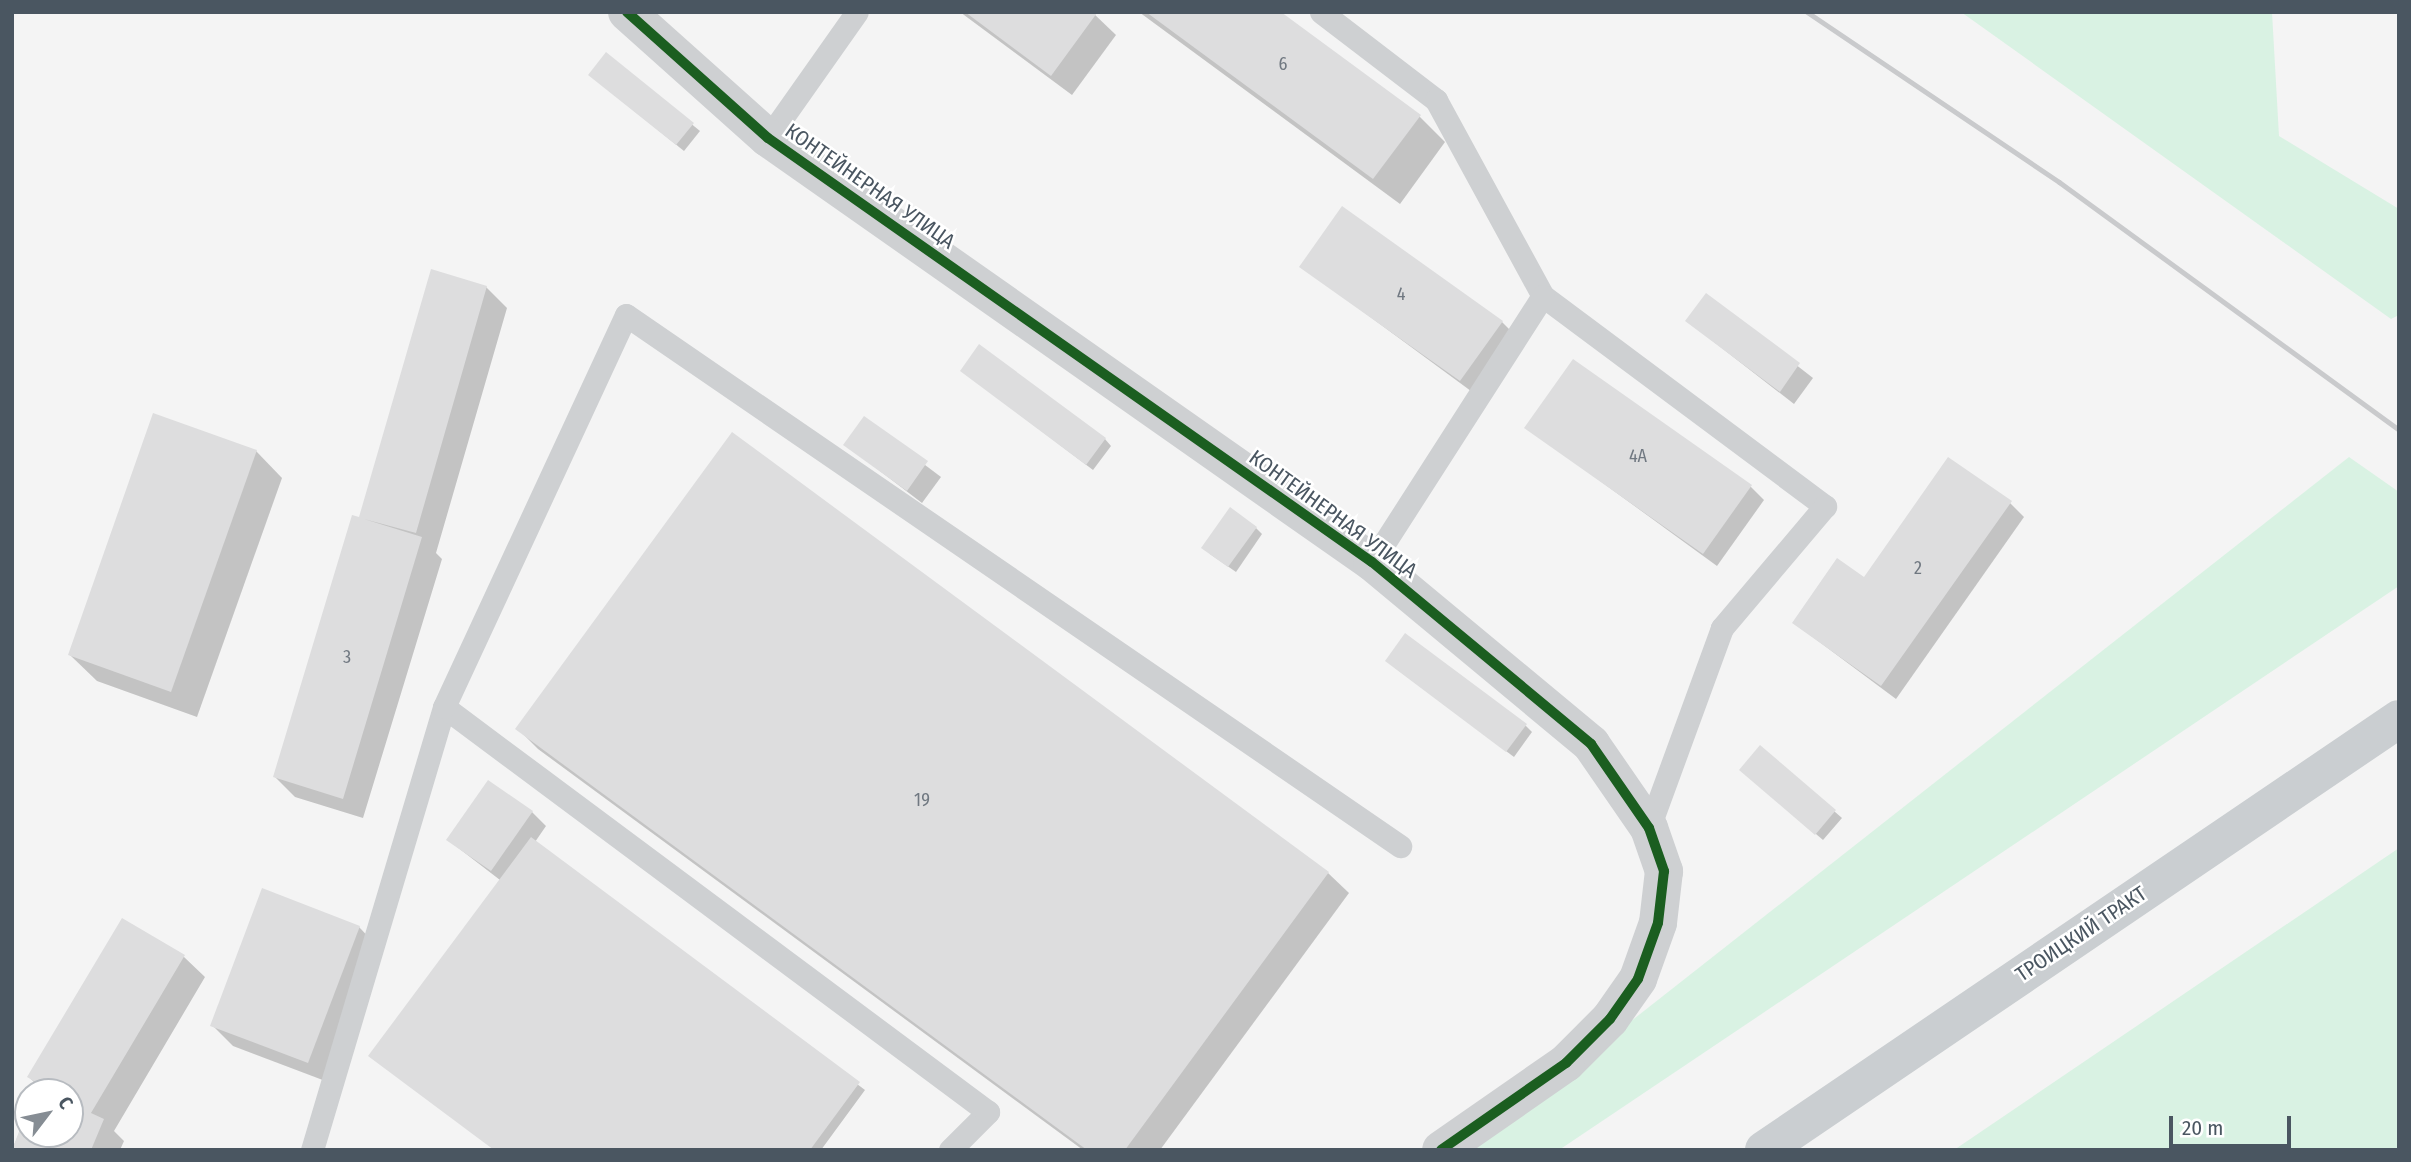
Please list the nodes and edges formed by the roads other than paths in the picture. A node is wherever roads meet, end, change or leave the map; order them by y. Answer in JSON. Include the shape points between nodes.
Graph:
{"nodes":[{"id":1,"x":627,"y":12,"type":"edge"},
{"id":2,"x":856,"y":12,"type":"edge"},
{"id":3,"x":1321,"y":12,"type":"edge"},
{"id":4,"x":768,"y":138,"type":"junction"},
{"id":5,"x":1544,"y":296,"type":"junction"},
{"id":6,"x":1372,"y":562,"type":"junction"},
{"id":7,"x":444,"y":707,"type":"junction"},
{"id":8,"x":2399,"y":719,"type":"edge"},
{"id":9,"x":1649,"y":828,"type":"junction"},
{"id":10,"x":1400,"y":846,"type":"dead end"},
{"id":11,"x":312,"y":1150,"type":"edge"},
{"id":12,"x":950,"y":1150,"type":"edge"},
{"id":13,"x":1441,"y":1150,"type":"edge"},
{"id":14,"x":1763,"y":1150,"type":"edge"}],
"edges":[{"from":1,"to":4,"type":"street","name":"КОНТЕЙНЕРНАЯ УЛИЦА"},
{"from":2,"to":4,"type":"lane"},
{"from":3,"to":5,"type":"lane","via":[[1436,100]]},
{"from":4,"to":6,"type":"street","name":"КОНТЕЙНЕРНАЯ УЛИЦА"},
{"from":5,"to":6,"type":"lane"},
{"from":5,"to":9,"type":"lane","via":[[1825,506],[1722,628]]},
{"from":6,"to":9,"type":"street","name":"КОНТЕЙНЕРНАЯ УЛИЦА","via":[[1591,744]]},
{"from":7,"to":10,"type":"lane","via":[[626,315]]},
{"from":7,"to":11,"type":"lane"},
{"from":7,"to":12,"type":"lane","via":[[988,1112]]},
{"from":8,"to":14,"type":"main road","name":"ТРОИЦКИЙ ТРАКТ"},
{"from":9,"to":13,"type":"street","name":"КОНТЕЙНЕРНАЯ УЛИЦА","via":[[1664,870],[1658,923],[1638,979],[1610,1019],[1566,1063]]}]}
